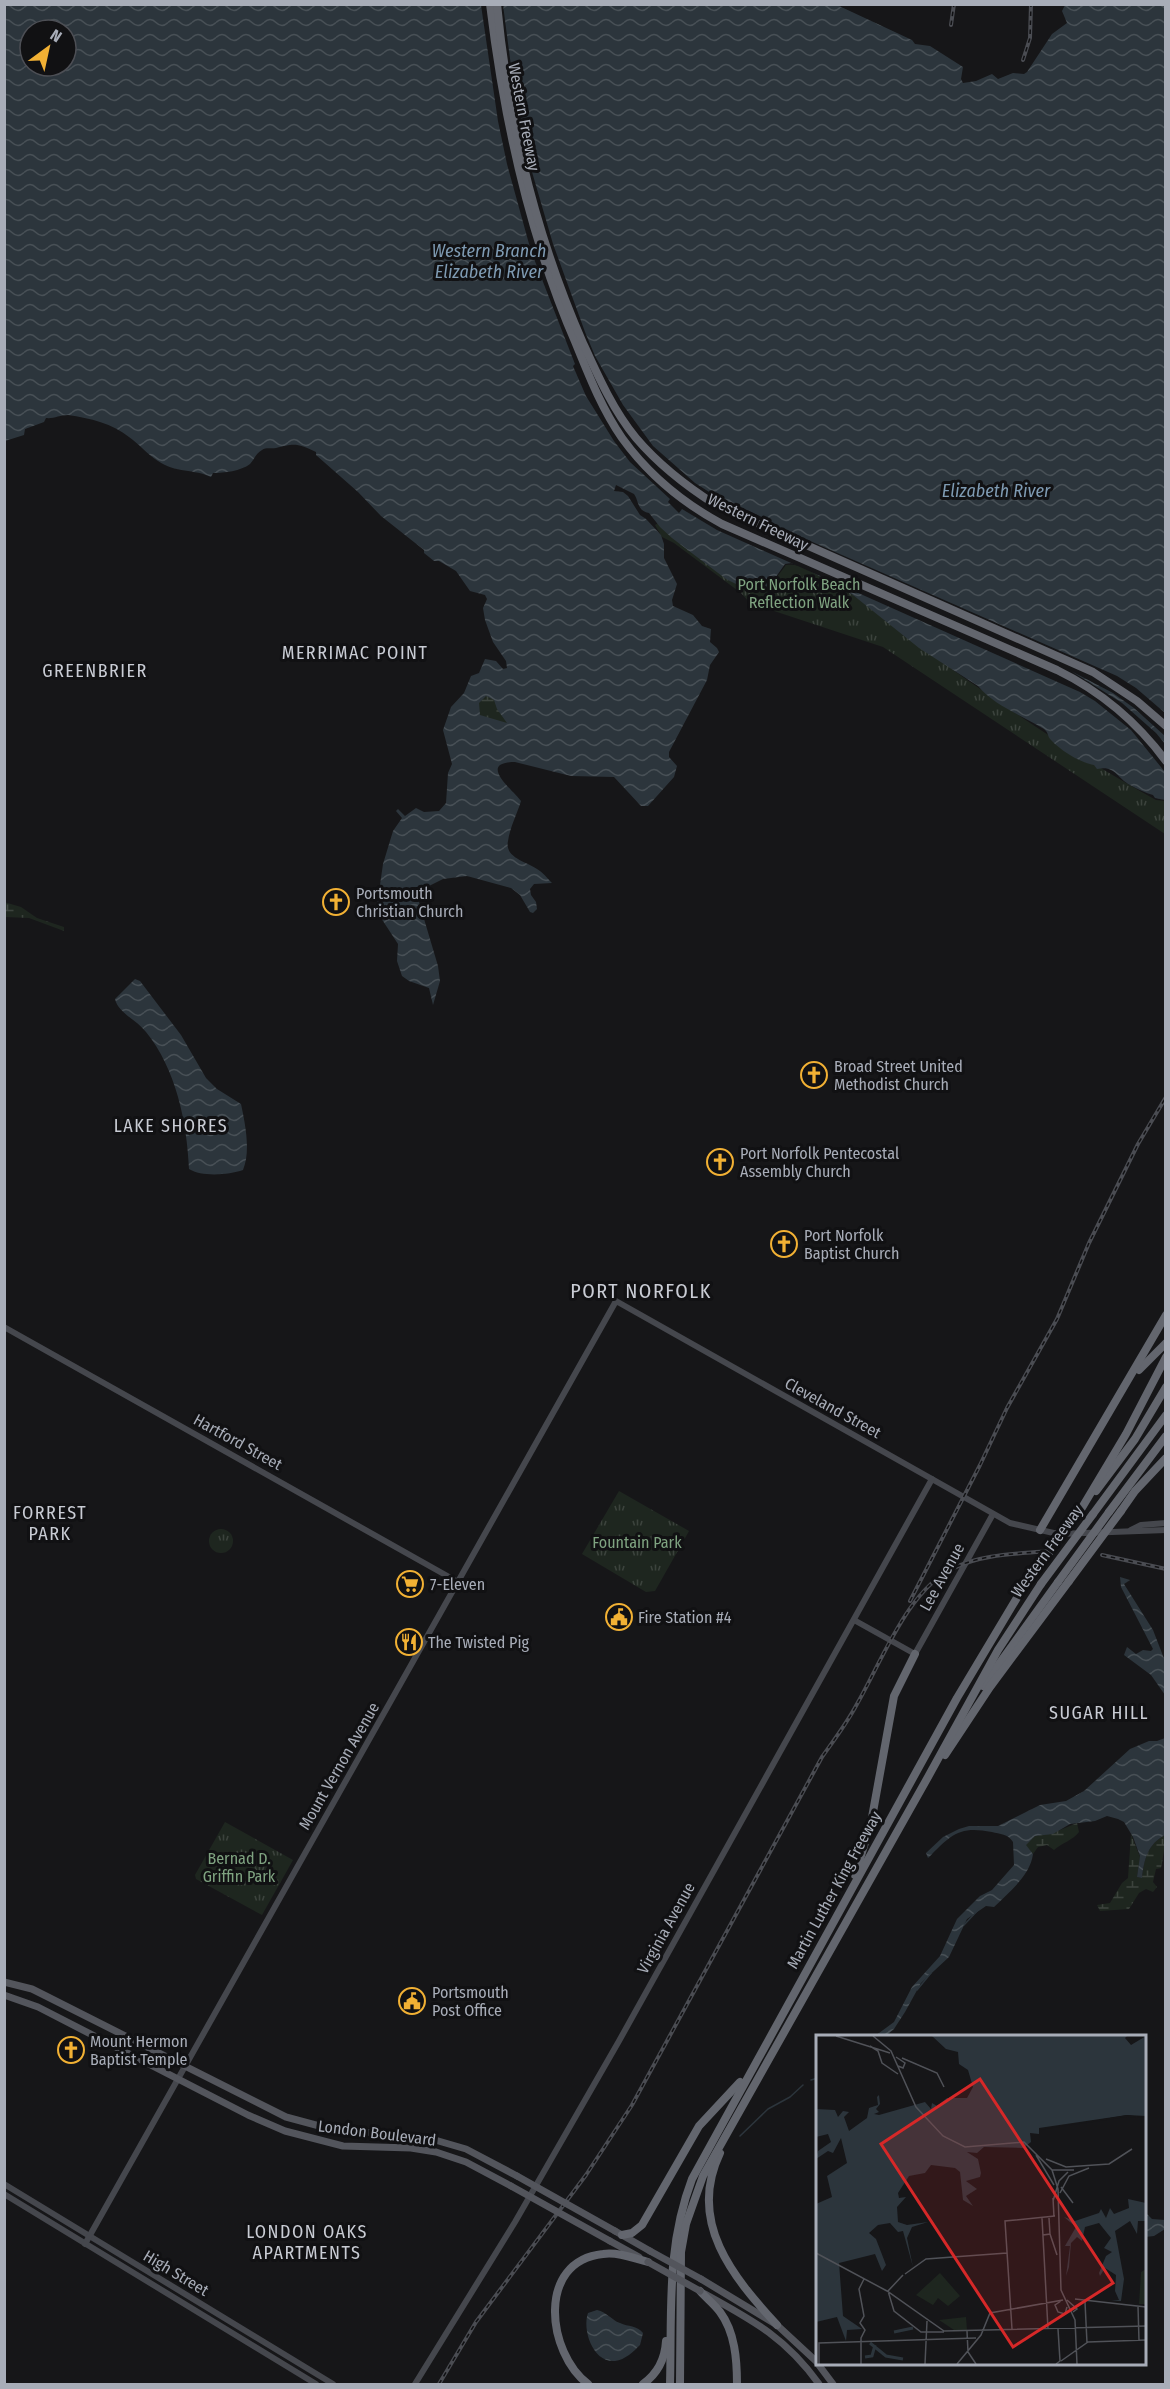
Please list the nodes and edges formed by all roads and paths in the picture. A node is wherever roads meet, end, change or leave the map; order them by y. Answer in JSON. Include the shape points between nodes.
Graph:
{"nodes":[{"id":1,"x":490,"y":4,"type":"edge"},
{"id":2,"x":497,"y":4,"type":"edge"},
{"id":3,"x":1119,"y":710,"type":"junction"},
{"id":4,"x":1166,"y":726,"type":"edge"},
{"id":5,"x":1166,"y":754,"type":"edge"},
{"id":6,"x":1166,"y":761,"type":"edge"},
{"id":7,"x":616,"y":1301,"type":"joint"},
{"id":8,"x":1166,"y":1315,"type":"edge"},
{"id":9,"x":4,"y":1326,"type":"edge"},
{"id":10,"x":1166,"y":1343,"type":"edge"},
{"id":11,"x":1166,"y":1357,"type":"edge"},
{"id":12,"x":1166,"y":1387,"type":"edge"},
{"id":13,"x":1121,"y":1394,"type":"junction"},
{"id":14,"x":1166,"y":1415,"type":"edge"},
{"id":15,"x":1166,"y":1436,"type":"edge"},
{"id":16,"x":1166,"y":1458,"type":"edge"},
{"id":17,"x":932,"y":1479,"type":"junction"},
{"id":18,"x":993,"y":1514,"type":"junction"},
{"id":19,"x":1077,"y":1516,"type":"junction"},
{"id":20,"x":1166,"y":1523,"type":"edge"},
{"id":21,"x":1041,"y":1530,"type":"junction"},
{"id":22,"x":1131,"y":1530,"type":"junction"},
{"id":23,"x":1166,"y":1530,"type":"edge"},
{"id":24,"x":458,"y":1582,"type":"junction"},
{"id":25,"x":854,"y":1620,"type":"junction"},
{"id":26,"x":915,"y":1653,"type":"junction"},
{"id":27,"x":963,"y":1712,"type":"junction"},
{"id":28,"x":928,"y":1778,"type":"junction"},
{"id":29,"x":845,"y":1901,"type":"junction"},
{"id":30,"x":4,"y":1982,"type":"edge"},
{"id":31,"x":4,"y":1995,"type":"edge"},
{"id":32,"x":758,"y":2058,"type":"junction"},
{"id":33,"x":185,"y":2067,"type":"junction"},
{"id":34,"x":178,"y":2079,"type":"junction"},
{"id":35,"x":742,"y":2106,"type":"junction"},
{"id":36,"x":4,"y":2184,"type":"edge"},
{"id":37,"x":4,"y":2194,"type":"edge"},
{"id":38,"x":618,"y":2233,"type":"junction"},
{"id":39,"x":90,"y":2236,"type":"junction"},
{"id":40,"x":85,"y":2244,"type":"junction"},
{"id":41,"x":648,"y":2262,"type":"junction"},
{"id":42,"x":700,"y":2291,"type":"junction"},
{"id":43,"x":671,"y":2302,"type":"junction"},
{"id":44,"x":777,"y":2325,"type":"junction"},
{"id":45,"x":816,"y":2361,"type":"edge"},
{"id":46,"x":819,"y":2365,"type":"edge"},
{"id":47,"x":316,"y":2385,"type":"edge"},
{"id":48,"x":333,"y":2385,"type":"edge"},
{"id":49,"x":414,"y":2385,"type":"edge"},
{"id":50,"x":588,"y":2385,"type":"edge"},
{"id":51,"x":643,"y":2385,"type":"edge"},
{"id":52,"x":670,"y":2385,"type":"edge"},
{"id":53,"x":681,"y":2385,"type":"edge"},
{"id":54,"x":737,"y":2385,"type":"edge"},
{"id":55,"x":819,"y":2385,"type":"edge"},
{"id":56,"x":833,"y":2385,"type":"edge"}],
"edges":[{"from":1,"to":3,"type":"highway","name":"Western Freeway","via":[[507,118],[536,234],[565,318],[599,398],[634,453],[678,495],[714,519],[1057,670]]},
{"from":2,"to":4,"type":"highway","name":"Western Freeway","via":[[518,140],[554,269],[605,390],[650,453],[674,476],[716,505],[1093,672],[1137,700]]},
{"from":3,"to":5,"type":"highway","via":[[1139,724]]},
{"from":3,"to":6,"type":"highway","name":"Western Freeway"},
{"from":7,"to":17,"type":"street","name":"Cleveland Street"},
{"from":7,"to":24,"type":"street","name":"Mount Vernon Avenue"},
{"from":8,"to":13,"type":"highway"},
{"from":9,"to":24,"type":"street","name":"Hartford Street"},
{"from":10,"to":13,"type":"highway"},
{"from":11,"to":19,"type":"highway","name":"Western Freeway"},
{"from":12,"to":19,"type":"highway","via":[[1135,1439]]},
{"from":13,"to":21,"type":"highway"},
{"from":14,"to":27,"type":"highway","name":"Western Freeway","bridge":true,"via":[[1012,1626]]},
{"from":15,"to":27,"type":"highway","bridge":true},
{"from":16,"to":28,"type":"highway","bridge":true,"via":[[1135,1491]]},
{"from":17,"to":18,"type":"street","name":"Cleveland Street"},
{"from":17,"to":25,"type":"street","name":"Virginia Avenue"},
{"from":18,"to":21,"type":"street","name":"Cleveland Street","via":[[1010,1523]]},
{"from":18,"to":26,"type":"street","name":"Lee Avenue"},
{"from":19,"to":29,"type":"highway","name":"Martin Luther King Freeway","bridge":true,"via":[[1024,1586],[969,1677]]},
{"from":20,"to":22,"type":"street"},
{"from":21,"to":22,"type":"street","name":"Cleveland Street","via":[[1074,1534]]},
{"from":22,"to":23,"type":"street"},
{"from":24,"to":33,"type":"street","name":"Mount Vernon Avenue"},
{"from":25,"to":26,"type":"street"},
{"from":25,"to":49,"type":"street","name":"Virginia Avenue","via":[[576,2115]]},
{"from":26,"to":29,"type":"highway","via":[[894,1696],[871,1823]]},
{"from":27,"to":28,"type":"highway","name":"Martin Luther King Freeway"},
{"from":28,"to":35,"type":"highway","name":"Martin Luther King Freeway"},
{"from":29,"to":32,"type":"highway","name":"Martin Luther King Freeway"},
{"from":30,"to":33,"type":"main road","name":"London Boulevard","via":[[38,1992]]},
{"from":31,"to":34,"type":"main road","name":"London Boulevard","via":[[38,2007]]},
{"from":32,"to":38,"type":"highway","via":[[699,2127],[642,2225],[632,2233]]},
{"from":32,"to":43,"type":"highway","name":"Martin Luther King Freeway","via":[[685,2197],[672,2254]]},
{"from":33,"to":34,"type":"street","name":"Mount Vernon Avenue"},
{"from":33,"to":38,"type":"main road","name":"London Boulevard","bridge":true,"via":[[298,2122],[338,2132],[399,2134],[466,2149]]},
{"from":34,"to":39,"type":"street","name":"Mount Vernon Avenue"},
{"from":34,"to":41,"type":"main road","name":"London Boulevard","bridge":true,"via":[[266,2124],[304,2137],[343,2146],[411,2148],[466,2162]]},
{"from":35,"to":44,"type":"highway","via":[[712,2173],[711,2223],[735,2277]]},
{"from":35,"to":53,"type":"highway","name":"Martin Luther King Freeway","via":[[703,2176],[686,2224],[680,2272]]},
{"from":36,"to":39,"type":"street","name":"High Street"},
{"from":37,"to":40,"type":"street","name":"High Street"},
{"from":38,"to":44,"type":"main road","name":"London Boulevard","bridge":true},
{"from":39,"to":40,"type":"street","name":"Mount Vernon Avenue"},
{"from":39,"to":48,"type":"street","name":"High Street"},
{"from":40,"to":47,"type":"street","name":"High Street"},
{"from":41,"to":42,"type":"main road","name":"London Boulevard","bridge":true},
{"from":41,"to":50,"type":"highway","via":[[615,2254],[593,2256],[577,2264],[561,2282],[555,2306],[558,2336],[571,2366]]},
{"from":42,"to":54,"type":"highway","via":[[720,2312],[729,2332],[736,2358]]},
{"from":42,"to":55,"type":"main road","name":"London Boulevard","via":[[773,2334],[801,2360]]},
{"from":43,"to":51,"type":"highway","via":[[662,2360]]},
{"from":43,"to":52,"type":"highway"},
{"from":44,"to":45,"type":"main road","name":"London Boulevard"},
{"from":46,"to":56,"type":"main road","name":"London Boulevard"}]}
